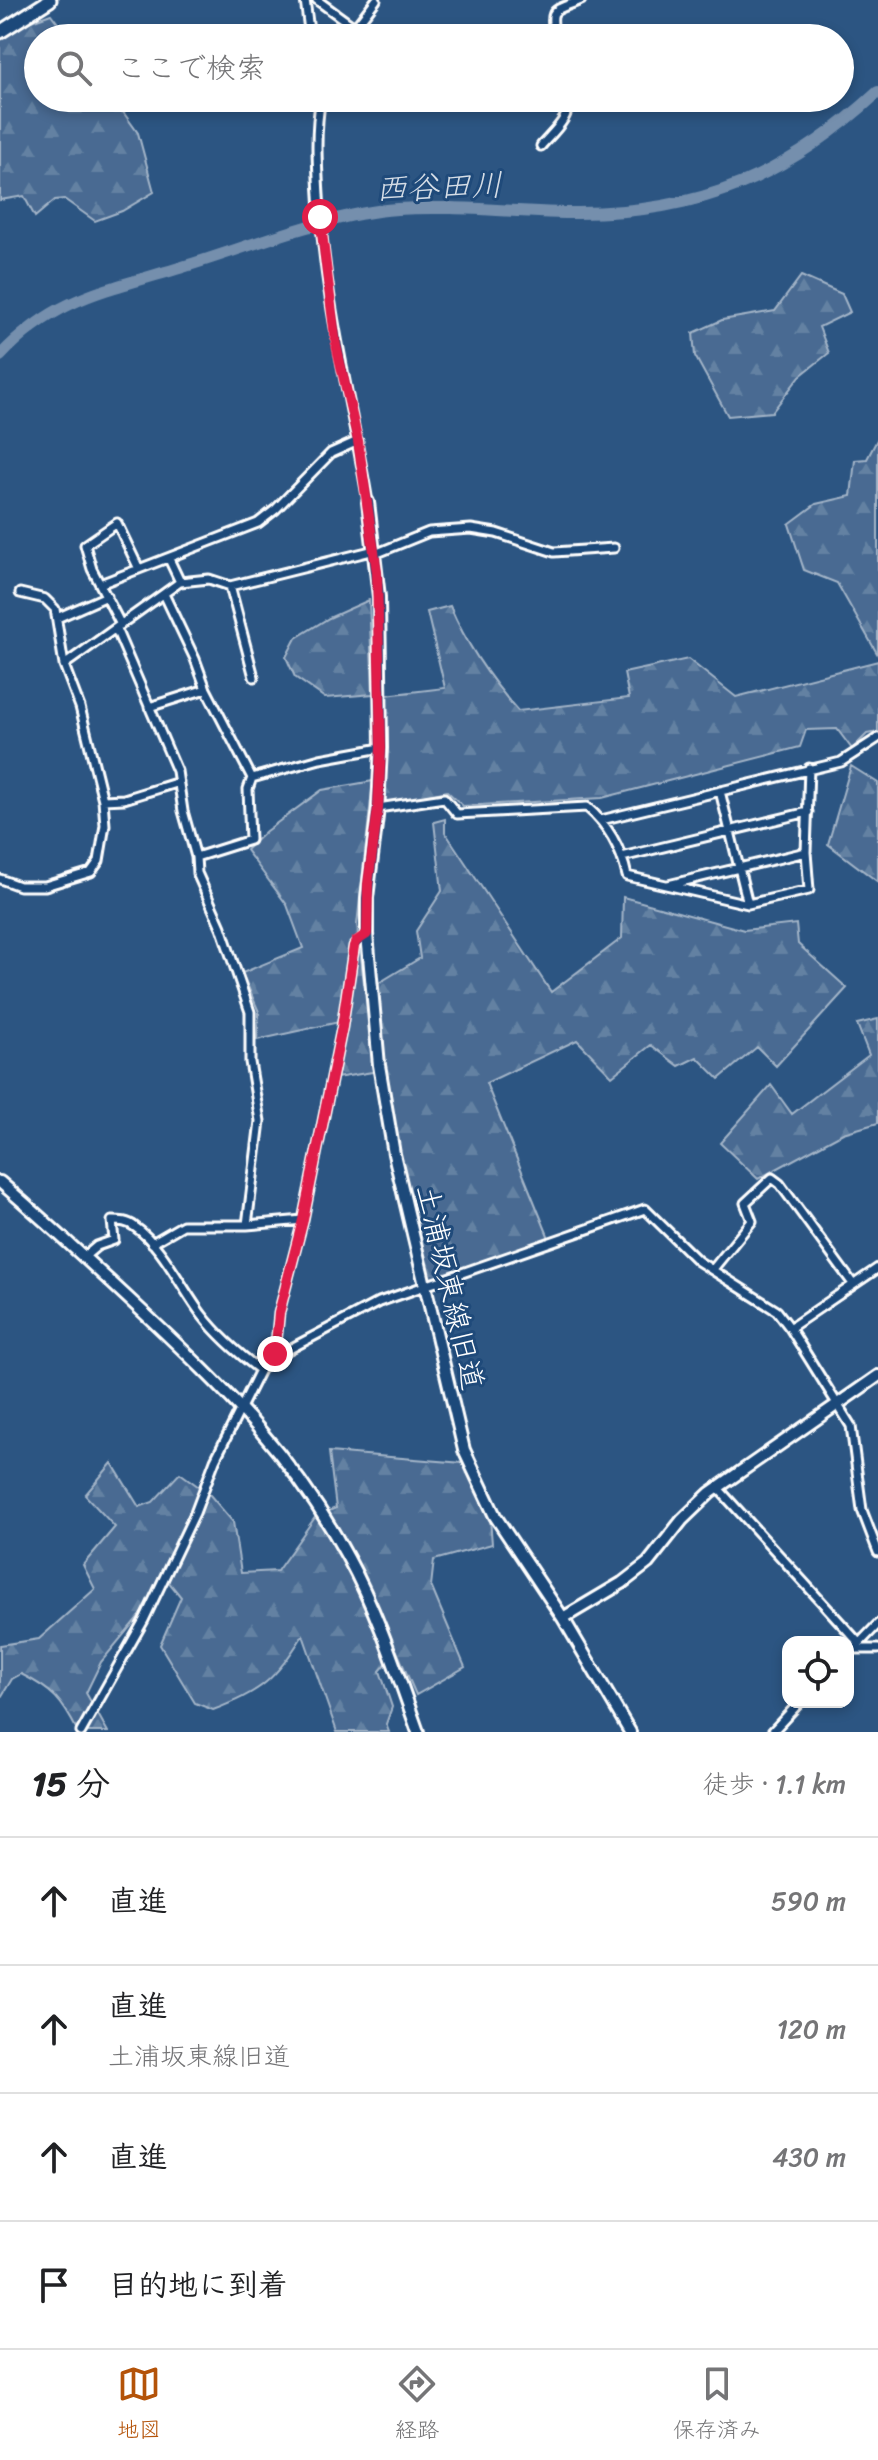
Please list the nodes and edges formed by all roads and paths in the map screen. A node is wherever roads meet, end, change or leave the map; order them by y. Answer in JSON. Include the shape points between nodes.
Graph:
{"nodes":[{"id":1,"x":50,"y":0,"type":"edge"},
{"id":2,"x":305,"y":0,"type":"edge"},
{"id":3,"x":317,"y":0,"type":"edge"},
{"id":4,"x":376,"y":0,"type":"edge"},
{"id":5,"x":581,"y":0,"type":"edge"},
{"id":6,"x":308,"y":24,"type":"edge"},
{"id":7,"x":350,"y":24,"type":"edge"},
{"id":8,"x":356,"y":24,"type":"edge"},
{"id":9,"x":552,"y":24,"type":"edge"},
{"id":10,"x":0,"y":32,"type":"edge"},
{"id":11,"x":320,"y":112,"type":"edge"},
{"id":12,"x":567,"y":112,"type":"edge"},
{"id":13,"x":541,"y":146,"type":"dead end"},
{"id":14,"x":358,"y":441,"type":"junction"},
{"id":15,"x":368,"y":502,"type":"joint"},
{"id":16,"x":614,"y":548,"type":"dead end"},
{"id":17,"x":375,"y":552,"type":"junction"},
{"id":18,"x":169,"y":559,"type":"junction"},
{"id":19,"x":139,"y":569,"type":"junction"},
{"id":20,"x":180,"y":582,"type":"junction"},
{"id":21,"x":100,"y":584,"type":"junction"},
{"id":22,"x":230,"y":586,"type":"junction"},
{"id":23,"x":20,"y":593,"type":"dead end"},
{"id":24,"x":164,"y":594,"type":"junction"},
{"id":25,"x":107,"y":596,"type":"junction"},
{"id":26,"x":57,"y":618,"type":"junction"},
{"id":27,"x":118,"y":627,"type":"junction"},
{"id":28,"x":64,"y":665,"type":"junction"},
{"id":29,"x":254,"y":677,"type":"dead end"},
{"id":30,"x":206,"y":689,"type":"junction"},
{"id":31,"x":149,"y":707,"type":"junction"},
{"id":32,"x":878,"y":738,"type":"edge"},
{"id":33,"x":381,"y":748,"type":"junction"},
{"id":34,"x":809,"y":768,"type":"junction"},
{"id":35,"x":252,"y":778,"type":"junction"},
{"id":36,"x":179,"y":782,"type":"junction"},
{"id":37,"x":720,"y":791,"type":"junction"},
{"id":38,"x":103,"y":800,"type":"junction"},
{"id":39,"x":378,"y":808,"type":"junction"},
{"id":40,"x":808,"y":812,"type":"junction"},
{"id":41,"x":601,"y":820,"type":"junction"},
{"id":42,"x":730,"y":831,"type":"junction"},
{"id":43,"x":806,"y":852,"type":"junction"},
{"id":44,"x":196,"y":857,"type":"junction"},
{"id":45,"x":622,"y":857,"type":"junction"},
{"id":46,"x":739,"y":867,"type":"junction"},
{"id":47,"x":0,"y":879,"type":"edge"},
{"id":48,"x":665,"y":886,"type":"junction"},
{"id":49,"x":748,"y":904,"type":"junction"},
{"id":50,"x":367,"y":934,"type":"junction"},
{"id":51,"x":0,"y":1182,"type":"edge"},
{"id":52,"x":303,"y":1220,"type":"junction"},
{"id":53,"x":247,"y":1225,"type":"junction"},
{"id":54,"x":152,"y":1243,"type":"junction"},
{"id":55,"x":84,"y":1257,"type":"junction"},
{"id":56,"x":878,"y":1268,"type":"edge"},
{"id":57,"x":713,"y":1269,"type":"junction"},
{"id":58,"x":853,"y":1284,"type":"junction"},
{"id":59,"x":425,"y":1286,"type":"junction"},
{"id":60,"x":790,"y":1328,"type":"junction"},
{"id":61,"x":275,"y":1354,"type":"junction"},
{"id":62,"x":260,"y":1370,"type":"junction"},
{"id":63,"x":878,"y":1376,"type":"edge"},
{"id":64,"x":838,"y":1404,"type":"junction"},
{"id":65,"x":242,"y":1407,"type":"junction"},
{"id":66,"x":717,"y":1487,"type":"junction"},
{"id":67,"x":878,"y":1552,"type":"edge"},
{"id":68,"x":563,"y":1618,"type":"junction"},
{"id":69,"x":878,"y":1624,"type":"edge"},
{"id":70,"x":842,"y":1636,"type":"edge"},
{"id":71,"x":854,"y":1648,"type":"edge"},
{"id":72,"x":854,"y":1649,"type":"edge"},
{"id":73,"x":878,"y":1649,"type":"edge"},
{"id":74,"x":794,"y":1708,"type":"edge"},
{"id":75,"x":81,"y":1732,"type":"edge"},
{"id":76,"x":418,"y":1732,"type":"edge"},
{"id":77,"x":630,"y":1732,"type":"edge"},
{"id":78,"x":772,"y":1732,"type":"edge"}],
"edges":[{"from":1,"to":10,"type":"main road"},
{"from":2,"to":6,"type":"street"},
{"from":3,"to":7,"type":"street"},
{"from":4,"to":8,"type":"street"},
{"from":5,"to":9,"type":"street","via":[[554,11]]},
{"from":11,"to":14,"type":"street","via":[[321,234],[336,345]]},
{"from":12,"to":13,"type":"street"},
{"from":14,"to":15,"type":"street"},
{"from":14,"to":18,"type":"street","via":[[331,453],[258,523]]},
{"from":15,"to":17,"type":"street","name":"土浦坂東線旧道"},
{"from":16,"to":17,"type":"street","via":[[554,552],[471,529],[429,532]]},
{"from":17,"to":22,"type":"street"},
{"from":17,"to":33,"type":"street","name":"土浦坂東線旧道"},
{"from":18,"to":19,"type":"street"},
{"from":18,"to":20,"type":"street"},
{"from":19,"to":21,"type":"street"},
{"from":19,"to":21,"type":"street","via":[[123,531],[114,523],[85,545]]},
{"from":20,"to":22,"type":"street","via":[[209,579]]},
{"from":20,"to":24,"type":"street"},
{"from":21,"to":25,"type":"street"},
{"from":22,"to":29,"type":"street"},
{"from":23,"to":26,"type":"street","via":[[50,602]]},
{"from":24,"to":27,"type":"street"},
{"from":24,"to":30,"type":"street"},
{"from":25,"to":26,"type":"street"},
{"from":25,"to":27,"type":"street"},
{"from":26,"to":28,"type":"street"},
{"from":27,"to":28,"type":"street"},
{"from":27,"to":31,"type":"street"},
{"from":28,"to":38,"type":"street"},
{"from":30,"to":31,"type":"street"},
{"from":30,"to":35,"type":"street"},
{"from":31,"to":36,"type":"street"},
{"from":32,"to":34,"type":"street","via":[[847,760]]},
{"from":33,"to":35,"type":"street"},
{"from":33,"to":39,"type":"street","name":"土浦坂東線旧道"},
{"from":34,"to":37,"type":"street"},
{"from":34,"to":40,"type":"street"},
{"from":35,"to":44,"type":"street","via":[[250,840]]},
{"from":36,"to":38,"type":"street"},
{"from":36,"to":44,"type":"street"},
{"from":37,"to":41,"type":"street"},
{"from":37,"to":42,"type":"street"},
{"from":38,"to":47,"type":"street","via":[[103,846],[91,872],[45,886]]},
{"from":39,"to":41,"type":"street","via":[[444,798],[457,814],[582,806]]},
{"from":39,"to":50,"type":"street","name":"土浦坂東線旧道"},
{"from":40,"to":42,"type":"street"},
{"from":40,"to":43,"type":"street"},
{"from":41,"to":45,"type":"street"},
{"from":42,"to":45,"type":"street"},
{"from":42,"to":46,"type":"street"},
{"from":43,"to":46,"type":"street"},
{"from":43,"to":49,"type":"street","via":[[809,890]]},
{"from":44,"to":53,"type":"street","via":[[197,873],[250,1012],[250,1062],[260,1121]]},
{"from":45,"to":48,"type":"street","via":[[627,876]]},
{"from":46,"to":48,"type":"street"},
{"from":46,"to":49,"type":"street"},
{"from":48,"to":49,"type":"street"},
{"from":50,"to":52,"type":"street","via":[[354,946]]},
{"from":50,"to":59,"type":"street","name":"土浦坂東線旧道","via":[[379,1065]]},
{"from":51,"to":55,"type":"street"},
{"from":52,"to":53,"type":"street"},
{"from":52,"to":61,"type":"street","via":[[288,1269]]},
{"from":53,"to":54,"type":"street","via":[[183,1225]]},
{"from":54,"to":55,"type":"street","via":[[135,1227],[112,1221],[114,1240]]},
{"from":54,"to":62,"type":"street","via":[[203,1317]]},
{"from":55,"to":65,"type":"street"},
{"from":56,"to":58,"type":"street"},
{"from":57,"to":58,"type":"street","via":[[752,1221],[745,1203],[772,1178]]},
{"from":57,"to":59,"type":"street","via":[[645,1209]]},
{"from":57,"to":60,"type":"street","via":[[777,1311]]},
{"from":58,"to":60,"type":"street"},
{"from":59,"to":61,"type":"street","via":[[379,1302]]},
{"from":59,"to":68,"type":"street","name":"土浦坂東線旧道","via":[[464,1450],[495,1516]]},
{"from":60,"to":64,"type":"street"},
{"from":61,"to":62,"type":"street"},
{"from":62,"to":65,"type":"street"},
{"from":63,"to":64,"type":"street"},
{"from":64,"to":66,"type":"street"},
{"from":64,"to":67,"type":"street","via":[[851,1426],[862,1510]]},
{"from":65,"to":75,"type":"street","via":[[144,1620]]},
{"from":65,"to":76,"type":"street","via":[[282,1453],[349,1559]]},
{"from":66,"to":68,"type":"street","via":[[648,1563]]},
{"from":66,"to":70,"type":"street"},
{"from":68,"to":77,"type":"street","name":"土浦坂東線旧道"},
{"from":69,"to":71,"type":"street"},
{"from":72,"to":73,"type":"street"},
{"from":74,"to":78,"type":"street"}]}
